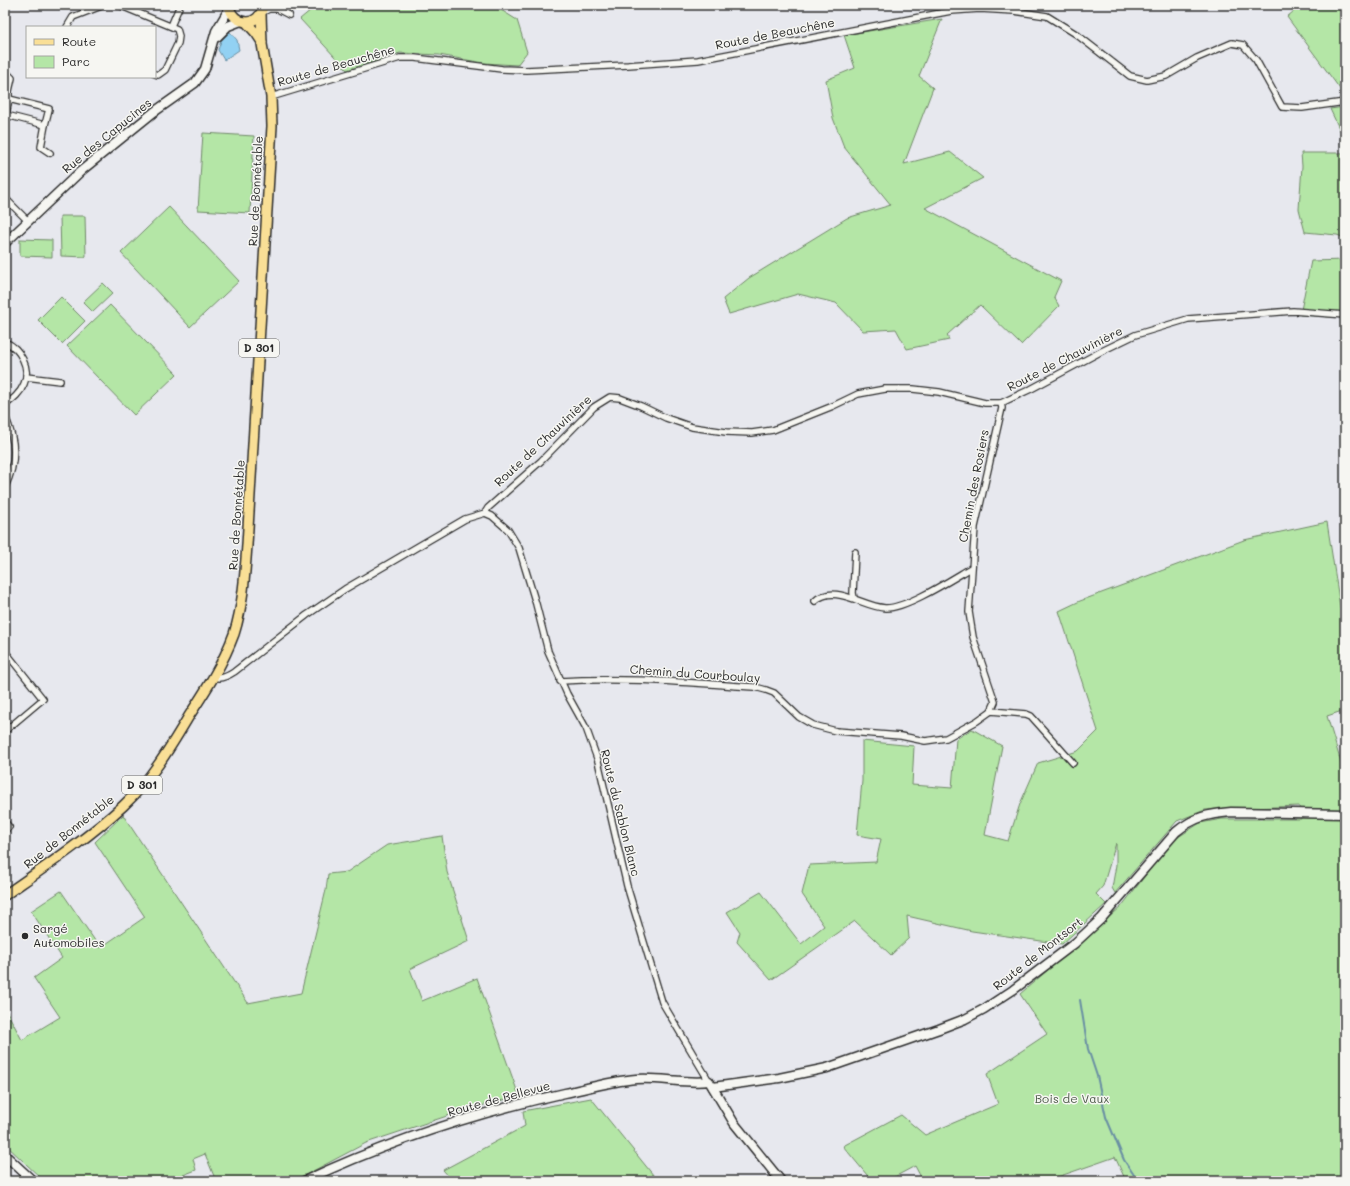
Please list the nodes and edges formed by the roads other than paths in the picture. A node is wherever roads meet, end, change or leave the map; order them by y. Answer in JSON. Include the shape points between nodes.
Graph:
{"nodes":[{"id":1,"x":104,"y":5,"type":"edge"},
{"id":2,"x":119,"y":5,"type":"edge"},
{"id":3,"x":180,"y":5,"type":"edge"},
{"id":4,"x":270,"y":5,"type":"edge"},
{"id":5,"x":228,"y":6,"type":"edge"},
{"id":6,"x":278,"y":9,"type":"junction"},
{"id":7,"x":262,"y":10,"type":"edge"},
{"id":8,"x":289,"y":15,"type":"dead end"},
{"id":9,"x":243,"y":22,"type":"junction"},
{"id":10,"x":67,"y":26,"type":"edge"},
{"id":11,"x":171,"y":26,"type":"junction"},
{"id":12,"x":213,"y":42,"type":"junction"},
{"id":13,"x":262,"y":44,"type":"junction"},
{"id":14,"x":5,"y":71,"type":"edge"},
{"id":15,"x":156,"y":74,"type":"edge"},
{"id":16,"x":271,"y":97,"type":"junction"},
{"id":17,"x":9,"y":99,"type":"junction"},
{"id":18,"x":1345,"y":102,"type":"edge"},
{"id":19,"x":6,"y":106,"type":"edge"},
{"id":20,"x":5,"y":116,"type":"edge"},
{"id":21,"x":45,"y":125,"type":"junction"},
{"id":22,"x":50,"y":153,"type":"dead end"},
{"id":23,"x":5,"y":198,"type":"edge"},
{"id":24,"x":28,"y":221,"type":"junction"},
{"id":25,"x":5,"y":243,"type":"edge"},
{"id":26,"x":1345,"y":315,"type":"edge"},
{"id":27,"x":5,"y":342,"type":"edge"},
{"id":28,"x":26,"y":377,"type":"junction"},
{"id":29,"x":60,"y":382,"type":"dead end"},
{"id":30,"x":1001,"y":403,"type":"junction"},
{"id":31,"x":5,"y":405,"type":"edge"},
{"id":32,"x":5,"y":416,"type":"edge"},
{"id":33,"x":5,"y":488,"type":"edge"},
{"id":34,"x":485,"y":513,"type":"junction"},
{"id":35,"x":855,"y":552,"type":"dead end"},
{"id":36,"x":971,"y":568,"type":"junction"},
{"id":37,"x":854,"y":598,"type":"junction"},
{"id":38,"x":815,"y":601,"type":"dead end"},
{"id":39,"x":5,"y":658,"type":"edge"},
{"id":40,"x":214,"y":677,"type":"junction"},
{"id":41,"x":560,"y":680,"type":"junction"},
{"id":42,"x":991,"y":711,"type":"junction"},
{"id":43,"x":5,"y":732,"type":"edge"},
{"id":44,"x":1073,"y":763,"type":"dead end"},
{"id":45,"x":1345,"y":814,"type":"edge"},
{"id":46,"x":5,"y":822,"type":"edge"},
{"id":47,"x":5,"y":830,"type":"edge"},
{"id":48,"x":5,"y":895,"type":"edge"},
{"id":49,"x":711,"y":1084,"type":"junction"},
{"id":50,"x":5,"y":1155,"type":"edge"},
{"id":51,"x":33,"y":1181,"type":"edge"},
{"id":52,"x":304,"y":1181,"type":"edge"},
{"id":53,"x":781,"y":1181,"type":"edge"}],
"edges":[{"from":1,"to":10,"type":"street","via":[[73,17]]},
{"from":2,"to":11,"type":"street"},
{"from":3,"to":11,"type":"street"},
{"from":4,"to":6,"type":"street"},
{"from":5,"to":9,"type":"main road","name":"Rue de Bonnétable","via":[[232,15]]},
{"from":5,"to":12,"type":"street","name":"Rue des Capucines"},
{"from":6,"to":7,"type":"street"},
{"from":6,"to":8,"type":"street"},
{"from":7,"to":9,"type":"main road","via":[[254,20]]},
{"from":7,"to":13,"type":"main road","name":"Rue de Bonnétable","number":"D 301"},
{"from":9,"to":12,"type":"street","name":"Rue des Capucines","via":[[228,26]]},
{"from":9,"to":13,"type":"main road","name":"Rue de Bonnétable","number":"D 301","via":[[256,33]]},
{"from":11,"to":15,"type":"street","via":[[177,29],[178,43],[165,70]]},
{"from":12,"to":24,"type":"street","name":"Rue des Capucines","via":[[205,69],[195,83],[154,112],[81,171]]},
{"from":13,"to":16,"type":"main road","name":"Rue de Bonnétable","number":"D 301"},
{"from":14,"to":17,"type":"street","via":[[12,78]]},
{"from":16,"to":18,"type":"street","name":"Route de Beauchêne","via":[[400,58],[526,70],[698,60],[951,11],[980,9],[1047,16],[1076,34],[1130,76],[1147,80],[1166,76],[1197,58],[1232,43],[1243,45],[1256,60],[1282,107],[1302,108]]},
{"from":16,"to":40,"type":"main road","name":"Rue de Bonnétable","number":"D 301","via":[[272,126],[245,570],[242,599],[234,633]]},
{"from":17,"to":19,"type":"street"},
{"from":17,"to":21,"type":"street","via":[[49,109]]},
{"from":19,"to":20,"type":"street"},
{"from":20,"to":21,"type":"street"},
{"from":21,"to":22,"type":"street","via":[[41,147]]},
{"from":23,"to":24,"type":"street"},
{"from":24,"to":25,"type":"street","name":"Rue des Capucines"},
{"from":26,"to":30,"type":"street","name":"Route de Chauvinière","via":[[1293,311],[1188,319],[1135,335]]},
{"from":27,"to":28,"type":"street","via":[[20,353],[25,364]]},
{"from":28,"to":29,"type":"street"},
{"from":28,"to":31,"type":"street","via":[[18,395]]},
{"from":30,"to":34,"type":"street","name":"Route de Chauvinière","via":[[985,403],[939,392],[885,389],[858,394],[773,430],[752,433],[692,427],[620,398],[610,397],[594,407]]},
{"from":30,"to":36,"type":"street","name":"Chemin des Rosiers","via":[[1002,408],[975,527]]},
{"from":32,"to":33,"type":"street","via":[[13,436],[14,457],[12,472]]},
{"from":34,"to":40,"type":"street","name":"Route de Chauvinière","via":[[465,519],[345,589],[234,672],[227,676]]},
{"from":34,"to":41,"type":"street","name":"Route du Sablon Blanc","via":[[508,530],[519,548],[548,651]]},
{"from":35,"to":37,"type":"street"},
{"from":36,"to":37,"type":"street","via":[[929,592],[891,608],[883,608]]},
{"from":36,"to":42,"type":"street","name":"Chemin des Rosiers","via":[[969,612],[973,637],[995,702]]},
{"from":37,"to":38,"type":"street","via":[[831,594]]},
{"from":39,"to":43,"type":"street","via":[[8,655],[43,699]]},
{"from":40,"to":48,"type":"main road","name":"Rue de Bonnétable","number":"D 301","via":[[153,773],[124,805]]},
{"from":41,"to":42,"type":"street","name":"Chemin du Courboulay","via":[[620,680],[755,687],[774,693],[799,717],[812,725],[836,731],[901,736],[925,741],[946,738]]},
{"from":41,"to":49,"type":"street","name":"Route du Sablon Blanc","via":[[586,728],[598,761],[627,886],[662,1002]]},
{"from":42,"to":44,"type":"street","via":[[1031,716]]},
{"from":45,"to":49,"type":"street","name":"Route de Montsort","via":[[1213,813],[1186,823],[1101,919],[1075,943],[984,1009],[939,1029],[827,1068],[779,1078]]},
{"from":46,"to":47,"type":"street","via":[[9,827]]},
{"from":49,"to":52,"type":"street","name":"Route de Bellevue","via":[[636,1079],[549,1097],[406,1139],[342,1163]]},
{"from":49,"to":53,"type":"street","via":[[734,1123]]},
{"from":50,"to":51,"type":"street"}]}
